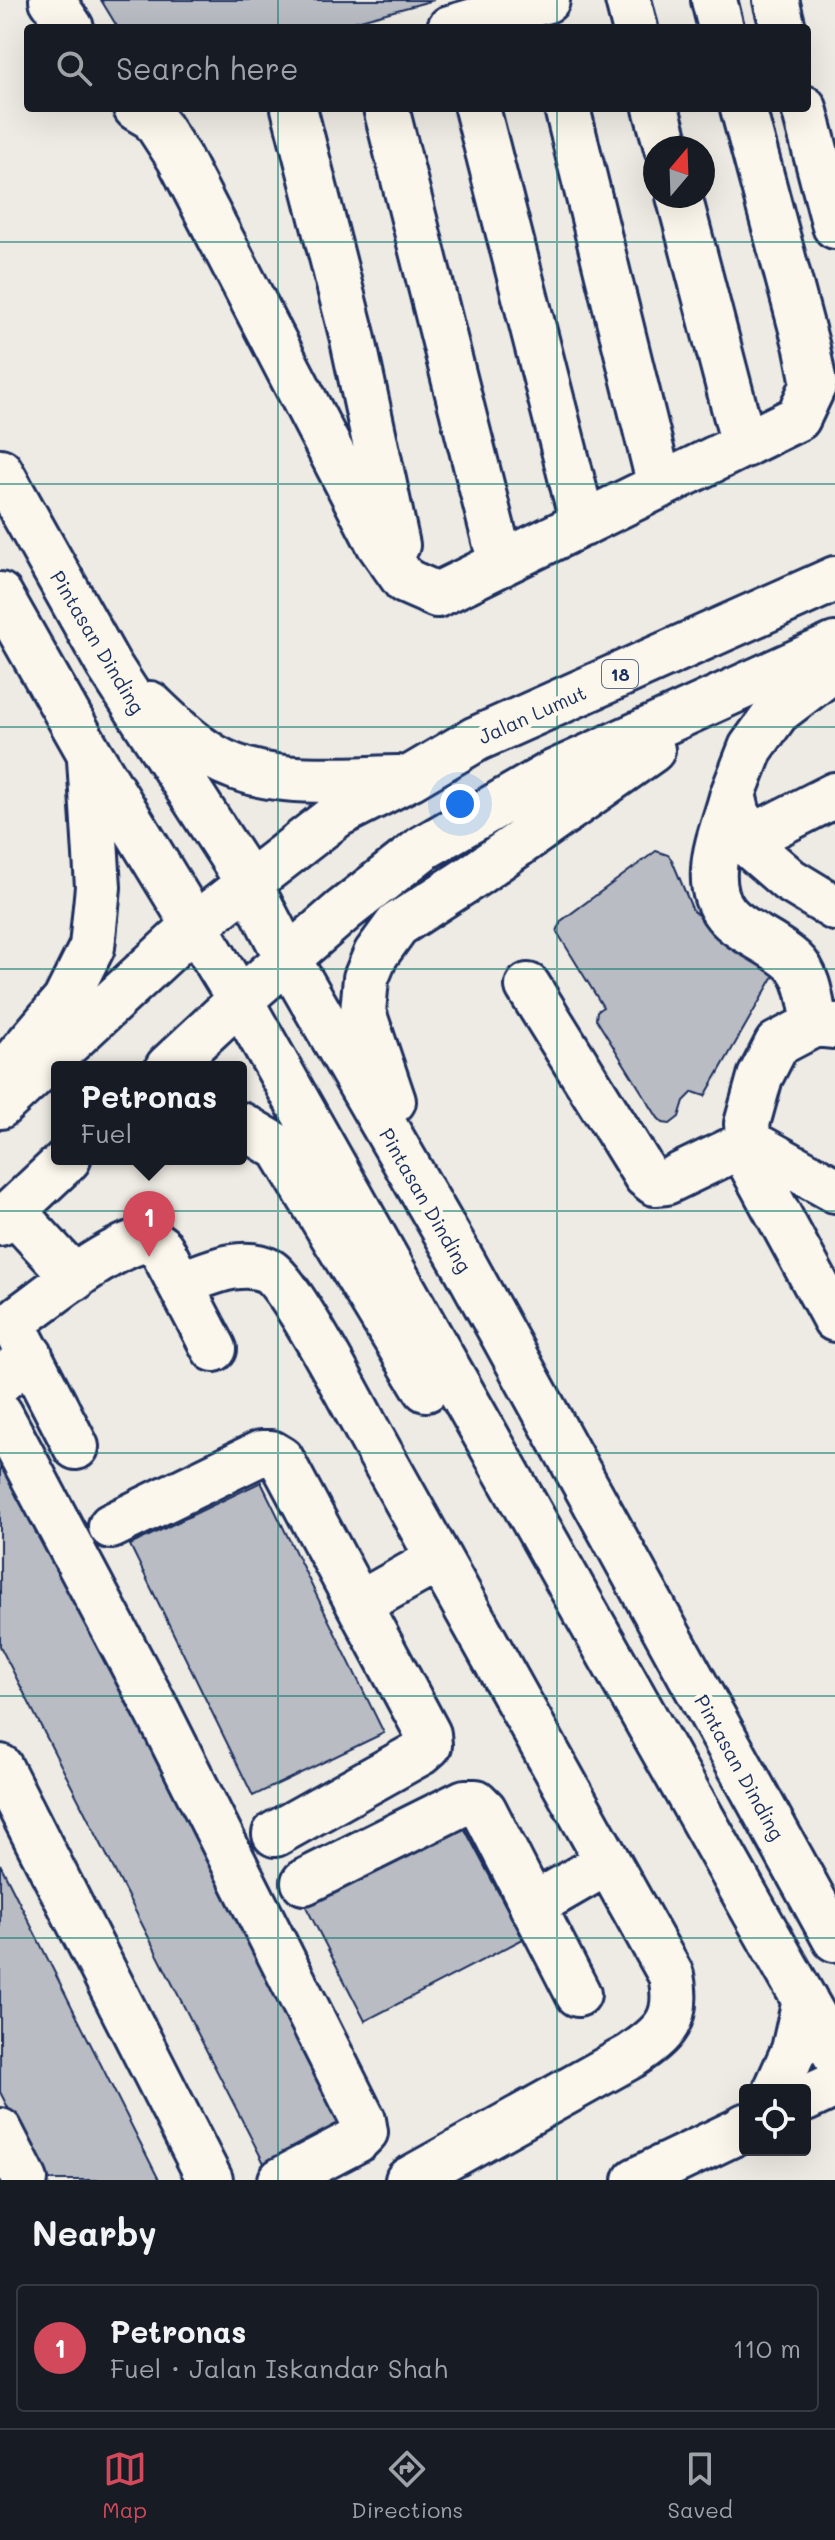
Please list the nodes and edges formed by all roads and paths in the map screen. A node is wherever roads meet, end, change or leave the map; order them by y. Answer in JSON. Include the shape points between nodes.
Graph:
{"nodes":[{"id":1,"x":52,"y":0,"type":"edge"},
{"id":2,"x":628,"y":0,"type":"edge"},
{"id":3,"x":714,"y":0,"type":"edge"},
{"id":4,"x":776,"y":0,"type":"edge"},
{"id":5,"x":545,"y":10,"type":"edge"},
{"id":6,"x":68,"y":24,"type":"edge"},
{"id":7,"x":470,"y":24,"type":"edge"},
{"id":8,"x":634,"y":24,"type":"edge"},
{"id":9,"x":720,"y":24,"type":"edge"},
{"id":10,"x":782,"y":24,"type":"edge"},
{"id":11,"x":157,"y":112,"type":"edge"},
{"id":12,"x":295,"y":112,"type":"edge"},
{"id":13,"x":387,"y":112,"type":"edge"},
{"id":14,"x":478,"y":112,"type":"edge"},
{"id":15,"x":568,"y":112,"type":"edge"},
{"id":16,"x":657,"y":112,"type":"edge"},
{"id":17,"x":744,"y":112,"type":"edge"},
{"id":18,"x":805,"y":112,"type":"edge"},
{"id":19,"x":664,"y":136,"type":"edge"},
{"id":20,"x":682,"y":208,"type":"edge"},
{"id":21,"x":835,"y":226,"type":"edge"},
{"id":22,"x":744,"y":445,"type":"junction"},
{"id":23,"x":0,"y":471,"type":"edge"},
{"id":24,"x":660,"y":486,"type":"junction"},
{"id":25,"x":583,"y":524,"type":"junction"},
{"id":26,"x":501,"y":564,"type":"junction"},
{"id":27,"x":829,"y":573,"type":"edge"},
{"id":28,"x":405,"y":581,"type":"junction"},
{"id":29,"x":0,"y":595,"type":"edge"},
{"id":30,"x":835,"y":645,"type":"edge"},
{"id":31,"x":108,"y":664,"type":"junction"},
{"id":32,"x":835,"y":668,"type":"edge"},
{"id":33,"x":735,"y":691,"type":"junction"},
{"id":34,"x":90,"y":754,"type":"junction"},
{"id":35,"x":410,"y":778,"type":"junction"},
{"id":36,"x":733,"y":794,"type":"junction"},
{"id":37,"x":835,"y":795,"type":"edge"},
{"id":38,"x":744,"y":841,"type":"junction"},
{"id":39,"x":248,"y":882,"type":"junction"},
{"id":40,"x":835,"y":908,"type":"edge"},
{"id":41,"x":194,"y":926,"type":"junction"},
{"id":42,"x":288,"y":959,"type":"junction"},
{"id":43,"x":528,"y":986,"type":"dead end"},
{"id":44,"x":240,"y":1000,"type":"junction"},
{"id":45,"x":825,"y":1025,"type":"edge"},
{"id":46,"x":174,"y":1061,"type":"edge"},
{"id":47,"x":0,"y":1078,"type":"edge"},
{"id":48,"x":0,"y":1106,"type":"edge"},
{"id":49,"x":247,"y":1129,"type":"edge"},
{"id":50,"x":749,"y":1142,"type":"junction"},
{"id":51,"x":65,"y":1165,"type":"edge"},
{"id":52,"x":835,"y":1190,"type":"edge"},
{"id":53,"x":6,"y":1217,"type":"edge"},
{"id":54,"x":464,"y":1264,"type":"junction"},
{"id":55,"x":75,"y":1278,"type":"junction"},
{"id":56,"x":182,"y":1283,"type":"junction"},
{"id":57,"x":835,"y":1319,"type":"edge"},
{"id":58,"x":214,"y":1349,"type":"dead end"},
{"id":59,"x":15,"y":1368,"type":"edge"},
{"id":60,"x":0,"y":1414,"type":"edge"},
{"id":61,"x":76,"y":1447,"type":"dead end"},
{"id":62,"x":111,"y":1526,"type":"dead end"},
{"id":63,"x":541,"y":1533,"type":"junction"},
{"id":64,"x":439,"y":1559,"type":"junction"},
{"id":65,"x":359,"y":1604,"type":"junction"},
{"id":66,"x":0,"y":1767,"type":"edge"},
{"id":67,"x":275,"y":1834,"type":"dead end"},
{"id":68,"x":608,"y":1862,"type":"junction"},
{"id":69,"x":304,"y":1882,"type":"dead end"},
{"id":70,"x":532,"y":1906,"type":"junction"},
{"id":71,"x":835,"y":1939,"type":"edge"},
{"id":72,"x":578,"y":1994,"type":"dead end"},
{"id":73,"x":805,"y":2000,"type":"junction"},
{"id":74,"x":835,"y":2054,"type":"edge"},
{"id":75,"x":779,"y":2084,"type":"edge"},
{"id":76,"x":835,"y":2085,"type":"edge"},
{"id":77,"x":811,"y":2096,"type":"edge"},
{"id":78,"x":739,"y":2130,"type":"edge"},
{"id":79,"x":0,"y":2131,"type":"edge"},
{"id":80,"x":25,"y":2180,"type":"edge"},
{"id":81,"x":210,"y":2180,"type":"edge"},
{"id":82,"x":281,"y":2180,"type":"edge"},
{"id":83,"x":408,"y":2180,"type":"edge"},
{"id":84,"x":636,"y":2180,"type":"edge"}],
"edges":[{"from":1,"to":6,"type":"main road"},
{"from":2,"to":8,"type":"main road"},
{"from":3,"to":9,"type":"main road"},
{"from":4,"to":10,"type":"main road"},
{"from":5,"to":7,"type":"main road"},
{"from":11,"to":28,"type":"main road","via":[[379,544]]},
{"from":12,"to":28,"type":"main road","via":[[352,335]]},
{"from":13,"to":26,"type":"main road"},
{"from":14,"to":25,"type":"main road"},
{"from":15,"to":24,"type":"main road"},
{"from":16,"to":19,"type":"main road"},
{"from":17,"to":22,"type":"main road","via":[[814,384],[798,418]]},
{"from":18,"to":21,"type":"main road"},
{"from":20,"to":22,"type":"main road"},
{"from":22,"to":24,"type":"main road"},
{"from":23,"to":31,"type":"main road","name":"Pintasan Dinding"},
{"from":24,"to":25,"type":"main road"},
{"from":25,"to":26,"type":"main road"},
{"from":26,"to":28,"type":"main road","via":[[437,595]]},
{"from":27,"to":35,"type":"main road","name":"Jalan Lumut","number":"18","via":[[476,739]]},
{"from":29,"to":34,"type":"main road"},
{"from":30,"to":33,"type":"main road"},
{"from":31,"to":35,"type":"main road","via":[[188,738],[212,756],[251,773],[310,779]]},
{"from":31,"to":39,"type":"main road","name":"Pintasan Dinding"},
{"from":32,"to":36,"type":"main road","via":[[777,712],[751,748]]},
{"from":33,"to":42,"type":"main road","via":[[553,773],[423,848]]},
{"from":33,"to":54,"type":"main road","via":[[397,925],[376,954],[366,978],[363,1012],[387,1086]]},
{"from":34,"to":41,"type":"main road"},
{"from":34,"to":47,"type":"main road","via":[[98,887],[92,947],[65,1001]]},
{"from":35,"to":39,"type":"main road","name":"Jalan Lumut","number":"18","via":[[337,815]]},
{"from":36,"to":38,"type":"main road"},
{"from":36,"to":45,"type":"main road","via":[[714,868],[717,899],[731,922],[794,962]]},
{"from":37,"to":38,"type":"main road"},
{"from":38,"to":40,"type":"main road","via":[[789,880]]},
{"from":39,"to":41,"type":"main road","number":"18"},
{"from":39,"to":42,"type":"main road","name":"Pintasan Dinding"},
{"from":41,"to":44,"type":"main road"},
{"from":41,"to":48,"type":"main road","number":"18"},
{"from":42,"to":44,"type":"main road"},
{"from":42,"to":54,"type":"main road","name":"Pintasan Dinding"},
{"from":43,"to":50,"type":"main road","via":[[655,1183]]},
{"from":44,"to":46,"type":"main road"},
{"from":44,"to":63,"type":"main road"},
{"from":45,"to":50,"type":"main road","via":[[777,1044],[760,1077],[747,1124]]},
{"from":49,"to":63,"type":"main road","via":[[280,1148],[482,1482]]},
{"from":50,"to":52,"type":"main road"},
{"from":50,"to":57,"type":"main road","via":[[751,1164]]},
{"from":51,"to":53,"type":"main road"},
{"from":53,"to":55,"type":"main road"},
{"from":54,"to":71,"type":"main road","name":"Pintasan Dinding"},
{"from":55,"to":56,"type":"main road","via":[[134,1242],[149,1239],[161,1248]]},
{"from":55,"to":59,"type":"main road","via":[[20,1317]]},
{"from":56,"to":58,"type":"main road"},
{"from":56,"to":64,"type":"main road","via":[[244,1265],[270,1271],[323,1352]]},
{"from":59,"to":61,"type":"main road"},
{"from":60,"to":82,"type":"main road","via":[[158,1712],[363,2120],[365,2132],[357,2140]]},
{"from":62,"to":65,"type":"main road","via":[[261,1453],[271,1453],[281,1459]]},
{"from":63,"to":73,"type":"main road"},
{"from":64,"to":65,"type":"main road"},
{"from":64,"to":68,"type":"main road"},
{"from":65,"to":67,"type":"main road","via":[[429,1745]]},
{"from":66,"to":81,"type":"main road"},
{"from":68,"to":70,"type":"main road"},
{"from":68,"to":83,"type":"main road","via":[[671,1975],[671,2018],[659,2037],[631,2056]]},
{"from":69,"to":70,"type":"main road","via":[[465,1802],[476,1802]]},
{"from":70,"to":72,"type":"main road"},
{"from":73,"to":74,"type":"main road"},
{"from":73,"to":75,"type":"main road","via":[[794,2050]]},
{"from":76,"to":77,"type":"main road"},
{"from":78,"to":84,"type":"main road"},
{"from":79,"to":80,"type":"main road"}]}
